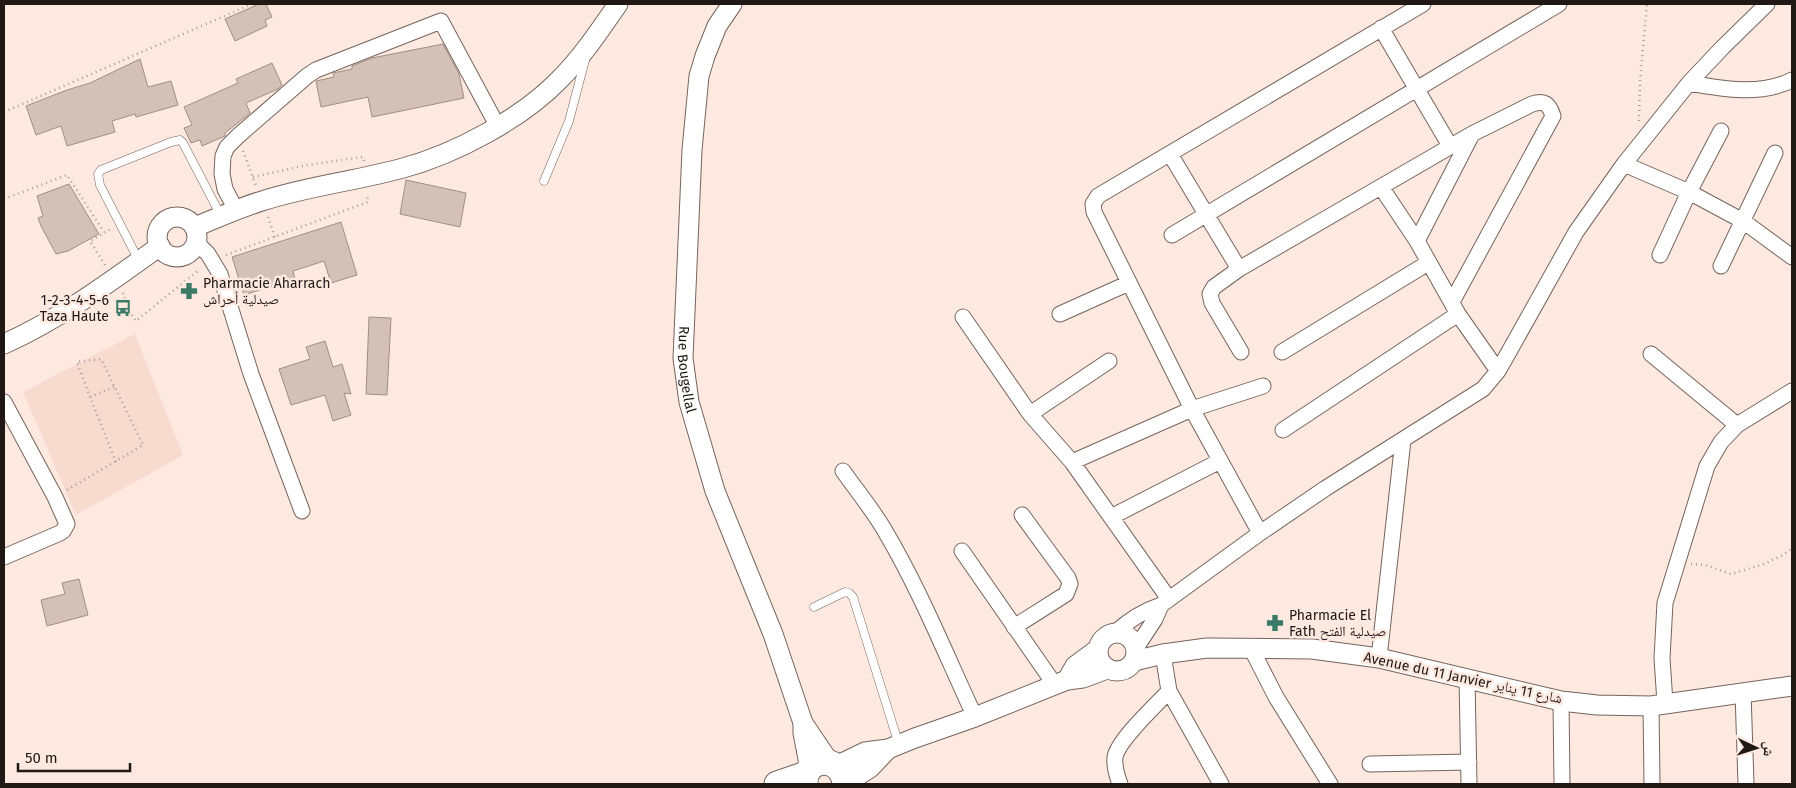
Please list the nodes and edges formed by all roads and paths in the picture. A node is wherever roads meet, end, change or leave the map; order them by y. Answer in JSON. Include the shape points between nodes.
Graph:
{"nodes":[{"id":1,"x":252,"y":4,"type":"edge"},
{"id":2,"x":618,"y":4,"type":"edge"},
{"id":3,"x":732,"y":4,"type":"edge"},
{"id":4,"x":1423,"y":4,"type":"edge"},
{"id":5,"x":1560,"y":4,"type":"edge"},
{"id":6,"x":1647,"y":4,"type":"edge"},
{"id":7,"x":1767,"y":4,"type":"edge"},
{"id":8,"x":1381,"y":28,"type":"junction"},
{"id":9,"x":592,"y":40,"type":"junction"},
{"id":10,"x":1689,"y":83,"type":"junction"},
{"id":11,"x":1790,"y":84,"type":"edge"},
{"id":12,"x":1417,"y":88,"type":"junction"},
{"id":13,"x":4,"y":112,"type":"edge"},
{"id":14,"x":498,"y":127,"type":"junction"},
{"id":15,"x":1721,"y":131,"type":"dead end"},
{"id":16,"x":1472,"y":134,"type":"junction"},
{"id":17,"x":1638,"y":145,"type":"junction"},
{"id":18,"x":1450,"y":146,"type":"junction"},
{"id":19,"x":1775,"y":153,"type":"dead end"},
{"id":20,"x":1170,"y":154,"type":"junction"},
{"id":21,"x":1624,"y":164,"type":"junction"},
{"id":22,"x":367,"y":177,"type":"junction"},
{"id":23,"x":253,"y":178,"type":"dead end"},
{"id":24,"x":544,"y":182,"type":"dead end"},
{"id":25,"x":1381,"y":187,"type":"junction"},
{"id":26,"x":1689,"y":192,"type":"junction"},
{"id":27,"x":4,"y":199,"type":"edge"},
{"id":28,"x":229,"y":214,"type":"junction"},
{"id":29,"x":1207,"y":214,"type":"junction"},
{"id":30,"x":1743,"y":221,"type":"junction"},
{"id":31,"x":120,"y":224,"type":"junction"},
{"id":32,"x":104,"y":233,"type":"junction"},
{"id":33,"x":196,"y":235,"type":"junction"},
{"id":34,"x":1172,"y":236,"type":"dead end"},
{"id":35,"x":1417,"y":241,"type":"junction"},
{"id":36,"x":160,"y":246,"type":"junction"},
{"id":37,"x":1791,"y":253,"type":"edge"},
{"id":38,"x":1660,"y":255,"type":"dead end"},
{"id":39,"x":213,"y":260,"type":"junction"},
{"id":40,"x":140,"y":261,"type":"junction"},
{"id":41,"x":1428,"y":263,"type":"junction"},
{"id":42,"x":1721,"y":266,"type":"dead end"},
{"id":43,"x":1238,"y":269,"type":"junction"},
{"id":44,"x":114,"y":278,"type":"junction"},
{"id":45,"x":1130,"y":283,"type":"junction"},
{"id":46,"x":1455,"y":308,"type":"junction"},
{"id":47,"x":1060,"y":314,"type":"dead end"},
{"id":48,"x":963,"y":317,"type":"dead end"},
{"id":49,"x":4,"y":344,"type":"edge"},
{"id":50,"x":1241,"y":352,"type":"dead end"},
{"id":51,"x":1282,"y":352,"type":"dead end"},
{"id":52,"x":1651,"y":354,"type":"dead end"},
{"id":53,"x":1109,"y":361,"type":"dead end"},
{"id":54,"x":1498,"y":372,"type":"junction"},
{"id":55,"x":115,"y":386,"type":"junction"},
{"id":56,"x":1263,"y":386,"type":"dead end"},
{"id":57,"x":1792,"y":391,"type":"edge"},
{"id":58,"x":90,"y":397,"type":"junction"},
{"id":59,"x":4,"y":402,"type":"edge"},
{"id":60,"x":1192,"y":409,"type":"junction"},
{"id":61,"x":1030,"y":414,"type":"junction"},
{"id":62,"x":1738,"y":425,"type":"junction"},
{"id":63,"x":1283,"y":430,"type":"dead end"},
{"id":64,"x":1403,"y":440,"type":"junction"},
{"id":65,"x":1220,"y":461,"type":"junction"},
{"id":66,"x":116,"y":462,"type":"junction"},
{"id":67,"x":1072,"y":462,"type":"junction"},
{"id":68,"x":843,"y":471,"type":"dead end"},
{"id":69,"x":55,"y":497,"type":"junction"},
{"id":70,"x":302,"y":511,"type":"dead end"},
{"id":71,"x":1022,"y":515,"type":"dead end"},
{"id":72,"x":1111,"y":517,"type":"junction"},
{"id":73,"x":1260,"y":533,"type":"junction"},
{"id":74,"x":1792,"y":548,"type":"edge"},
{"id":75,"x":962,"y":551,"type":"dead end"},
{"id":76,"x":4,"y":557,"type":"edge"},
{"id":77,"x":1676,"y":570,"type":"junction"},
{"id":78,"x":1165,"y":602,"type":"junction"},
{"id":79,"x":814,"y":607,"type":"dead end"},
{"id":80,"x":1014,"y":627,"type":"junction"},
{"id":81,"x":1116,"y":632,"type":"junction"},
{"id":82,"x":1251,"y":648,"type":"junction"},
{"id":83,"x":1098,"y":649,"type":"junction"},
{"id":84,"x":1135,"y":654,"type":"junction"},
{"id":85,"x":1163,"y":654,"type":"junction"},
{"id":86,"x":1379,"y":658,"type":"junction"},
{"id":87,"x":1107,"y":669,"type":"junction"},
{"id":88,"x":1467,"y":678,"type":"junction"},
{"id":89,"x":1061,"y":682,"type":"junction"},
{"id":90,"x":1792,"y":686,"type":"edge"},
{"id":91,"x":1169,"y":691,"type":"junction"},
{"id":92,"x":1743,"y":692,"type":"junction"},
{"id":93,"x":1561,"y":701,"type":"junction"},
{"id":94,"x":1658,"y":705,"type":"junction"},
{"id":95,"x":975,"y":717,"type":"junction"},
{"id":96,"x":893,"y":747,"type":"junction"},
{"id":97,"x":1469,"y":762,"type":"junction"},
{"id":98,"x":1370,"y":764,"type":"dead end"},
{"id":99,"x":825,"y":775,"type":"edge"},
{"id":100,"x":776,"y":784,"type":"edge"},
{"id":101,"x":1120,"y":784,"type":"edge"},
{"id":102,"x":1221,"y":784,"type":"edge"},
{"id":103,"x":1330,"y":784,"type":"edge"},
{"id":104,"x":1469,"y":784,"type":"edge"},
{"id":105,"x":1562,"y":784,"type":"edge"},
{"id":106,"x":1652,"y":784,"type":"edge"},
{"id":107,"x":1746,"y":784,"type":"edge"}],
"edges":[{"from":1,"to":13,"type":"path"},
{"from":2,"to":9,"type":"street"},
{"from":3,"to":99,"type":"street","name":"Rue Bougellal","via":[[717,26],[699,76],[692,150],[683,358],[689,402],[715,491],[774,634],[803,723]]},
{"from":4,"to":8,"type":"street"},
{"from":5,"to":12,"type":"street"},
{"from":6,"to":17,"type":"path"},
{"from":7,"to":10,"type":"street"},
{"from":8,"to":12,"type":"street"},
{"from":8,"to":20,"type":"street"},
{"from":9,"to":14,"type":"street","via":[[559,80]]},
{"from":9,"to":24,"type":"lane","via":[[569,121]]},
{"from":10,"to":11,"type":"street","via":[[1750,91]]},
{"from":10,"to":17,"type":"street"},
{"from":12,"to":18,"type":"street"},
{"from":12,"to":29,"type":"street"},
{"from":14,"to":22,"type":"street","via":[[432,158]]},
{"from":14,"to":28,"type":"street","via":[[441,21],[316,70],[238,136],[227,147],[222,165]]},
{"from":15,"to":26,"type":"street"},
{"from":16,"to":18,"type":"street"},
{"from":16,"to":35,"type":"street"},
{"from":16,"to":46,"type":"street","via":[[1540,102],[1550,106],[1553,116]]},
{"from":17,"to":21,"type":"street"},
{"from":18,"to":25,"type":"street"},
{"from":19,"to":30,"type":"street"},
{"from":20,"to":29,"type":"street"},
{"from":20,"to":45,"type":"street","via":[[1098,196],[1093,204]]},
{"from":21,"to":26,"type":"street"},
{"from":21,"to":54,"type":"street","via":[[1576,232]]},
{"from":22,"to":23,"type":"path","via":[[363,157],[307,165]]},
{"from":22,"to":28,"type":"street","via":[[287,194]]},
{"from":22,"to":39,"type":"path","via":[[368,202]]},
{"from":25,"to":35,"type":"street"},
{"from":25,"to":43,"type":"street"},
{"from":26,"to":30,"type":"street"},
{"from":26,"to":38,"type":"street"},
{"from":27,"to":32,"type":"path","via":[[67,175]]},
{"from":28,"to":31,"type":"lane","via":[[183,143],[176,140],[98,174],[100,185]]},
{"from":28,"to":33,"type":"street"},
{"from":29,"to":34,"type":"street"},
{"from":29,"to":43,"type":"street"},
{"from":30,"to":37,"type":"street"},
{"from":30,"to":42,"type":"street"},
{"from":31,"to":32,"type":"path"},
{"from":31,"to":40,"type":"lane"},
{"from":32,"to":44,"type":"path","via":[[90,241]]},
{"from":33,"to":36,"type":"street","via":[[187,254],[167,254]]},
{"from":33,"to":36,"type":"street","via":[[192,223],[183,218],[168,219],[158,231]]},
{"from":33,"to":39,"type":"street"},
{"from":35,"to":41,"type":"street"},
{"from":36,"to":40,"type":"street"},
{"from":39,"to":44,"type":"path","via":[[136,321],[124,304],[125,296]]},
{"from":39,"to":70,"type":"street"},
{"from":40,"to":44,"type":"street"},
{"from":41,"to":46,"type":"street"},
{"from":41,"to":51,"type":"street"},
{"from":43,"to":50,"type":"street","via":[[1214,287],[1210,294]]},
{"from":44,"to":49,"type":"street","via":[[47,322]]},
{"from":45,"to":47,"type":"street"},
{"from":45,"to":60,"type":"street"},
{"from":46,"to":54,"type":"street"},
{"from":46,"to":63,"type":"street"},
{"from":48,"to":61,"type":"street"},
{"from":52,"to":62,"type":"street"},
{"from":53,"to":61,"type":"street"},
{"from":54,"to":64,"type":"street","via":[[1483,389]]},
{"from":55,"to":58,"type":"path"},
{"from":55,"to":58,"type":"path","via":[[102,359],[77,362]]},
{"from":55,"to":66,"type":"path","via":[[143,445]]},
{"from":56,"to":60,"type":"street"},
{"from":57,"to":62,"type":"street"},
{"from":58,"to":66,"type":"path"},
{"from":59,"to":69,"type":"street"},
{"from":60,"to":65,"type":"street"},
{"from":60,"to":67,"type":"street"},
{"from":61,"to":67,"type":"street"},
{"from":62,"to":77,"type":"street","via":[[1721,442],[1707,466]]},
{"from":64,"to":73,"type":"street"},
{"from":64,"to":86,"type":"street"},
{"from":65,"to":72,"type":"street"},
{"from":65,"to":73,"type":"street"},
{"from":66,"to":69,"type":"path"},
{"from":67,"to":72,"type":"street"},
{"from":68,"to":95,"type":"street","via":[[894,547]]},
{"from":69,"to":76,"type":"street","via":[[67,524],[64,531]]},
{"from":71,"to":80,"type":"street","via":[[1070,584],[1066,594]]},
{"from":72,"to":78,"type":"street"},
{"from":73,"to":78,"type":"street"},
{"from":74,"to":77,"type":"path","via":[[1764,564],[1730,574],[1705,565],[1691,564]]},
{"from":75,"to":80,"type":"street"},
{"from":77,"to":94,"type":"street","via":[[1665,603]]},
{"from":78,"to":81,"type":"street","via":[[1132,618]]},
{"from":78,"to":84,"type":"street"},
{"from":79,"to":96,"type":"lane","via":[[840,594],[850,593],[853,596]]},
{"from":80,"to":89,"type":"street"},
{"from":81,"to":83,"type":"street","via":[[1104,637]]},
{"from":81,"to":84,"type":"street","via":[[1129,637]]},
{"from":82,"to":85,"type":"street","name":"Avenue du 11 Janvier شارع 11 يناير","via":[[1207,648]]},
{"from":82,"to":86,"type":"street","name":"Avenue du 11 Janvier شارع 11 يناير","via":[[1312,649]]},
{"from":82,"to":103,"type":"street","via":[[1276,697]]},
{"from":83,"to":87,"type":"street","via":[[1101,664]]},
{"from":83,"to":89,"type":"street"},
{"from":84,"to":85,"type":"street","name":"Avenue du 11 Janvier شارع 11 يناير"},
{"from":84,"to":87,"type":"street","via":[[1125,670]]},
{"from":85,"to":91,"type":"street"},
{"from":86,"to":88,"type":"street","name":"Avenue du 11 Janvier شارع 11 يناير"},
{"from":87,"to":89,"type":"street"},
{"from":88,"to":93,"type":"street","name":"Avenue du 11 Janvier شارع 11 يناير"},
{"from":88,"to":97,"type":"street"},
{"from":89,"to":95,"type":"street"},
{"from":90,"to":92,"type":"street","name":"Avenue du 11 Janvier شارع 11 يناير"},
{"from":91,"to":101,"type":"street","via":[[1118,749],[1115,766]]},
{"from":91,"to":102,"type":"street"},
{"from":92,"to":94,"type":"street","name":"Avenue du 11 Janvier شارع 11 يناير"},
{"from":92,"to":107,"type":"street"},
{"from":93,"to":94,"type":"street","name":"Avenue du 11 Janvier شارع 11 يناير"},
{"from":93,"to":105,"type":"street"},
{"from":94,"to":106,"type":"street"},
{"from":95,"to":96,"type":"street"},
{"from":96,"to":99,"type":"street","via":[[870,768]]},
{"from":97,"to":98,"type":"street"},
{"from":97,"to":104,"type":"street"},
{"from":99,"to":100,"type":"main road"}]}
